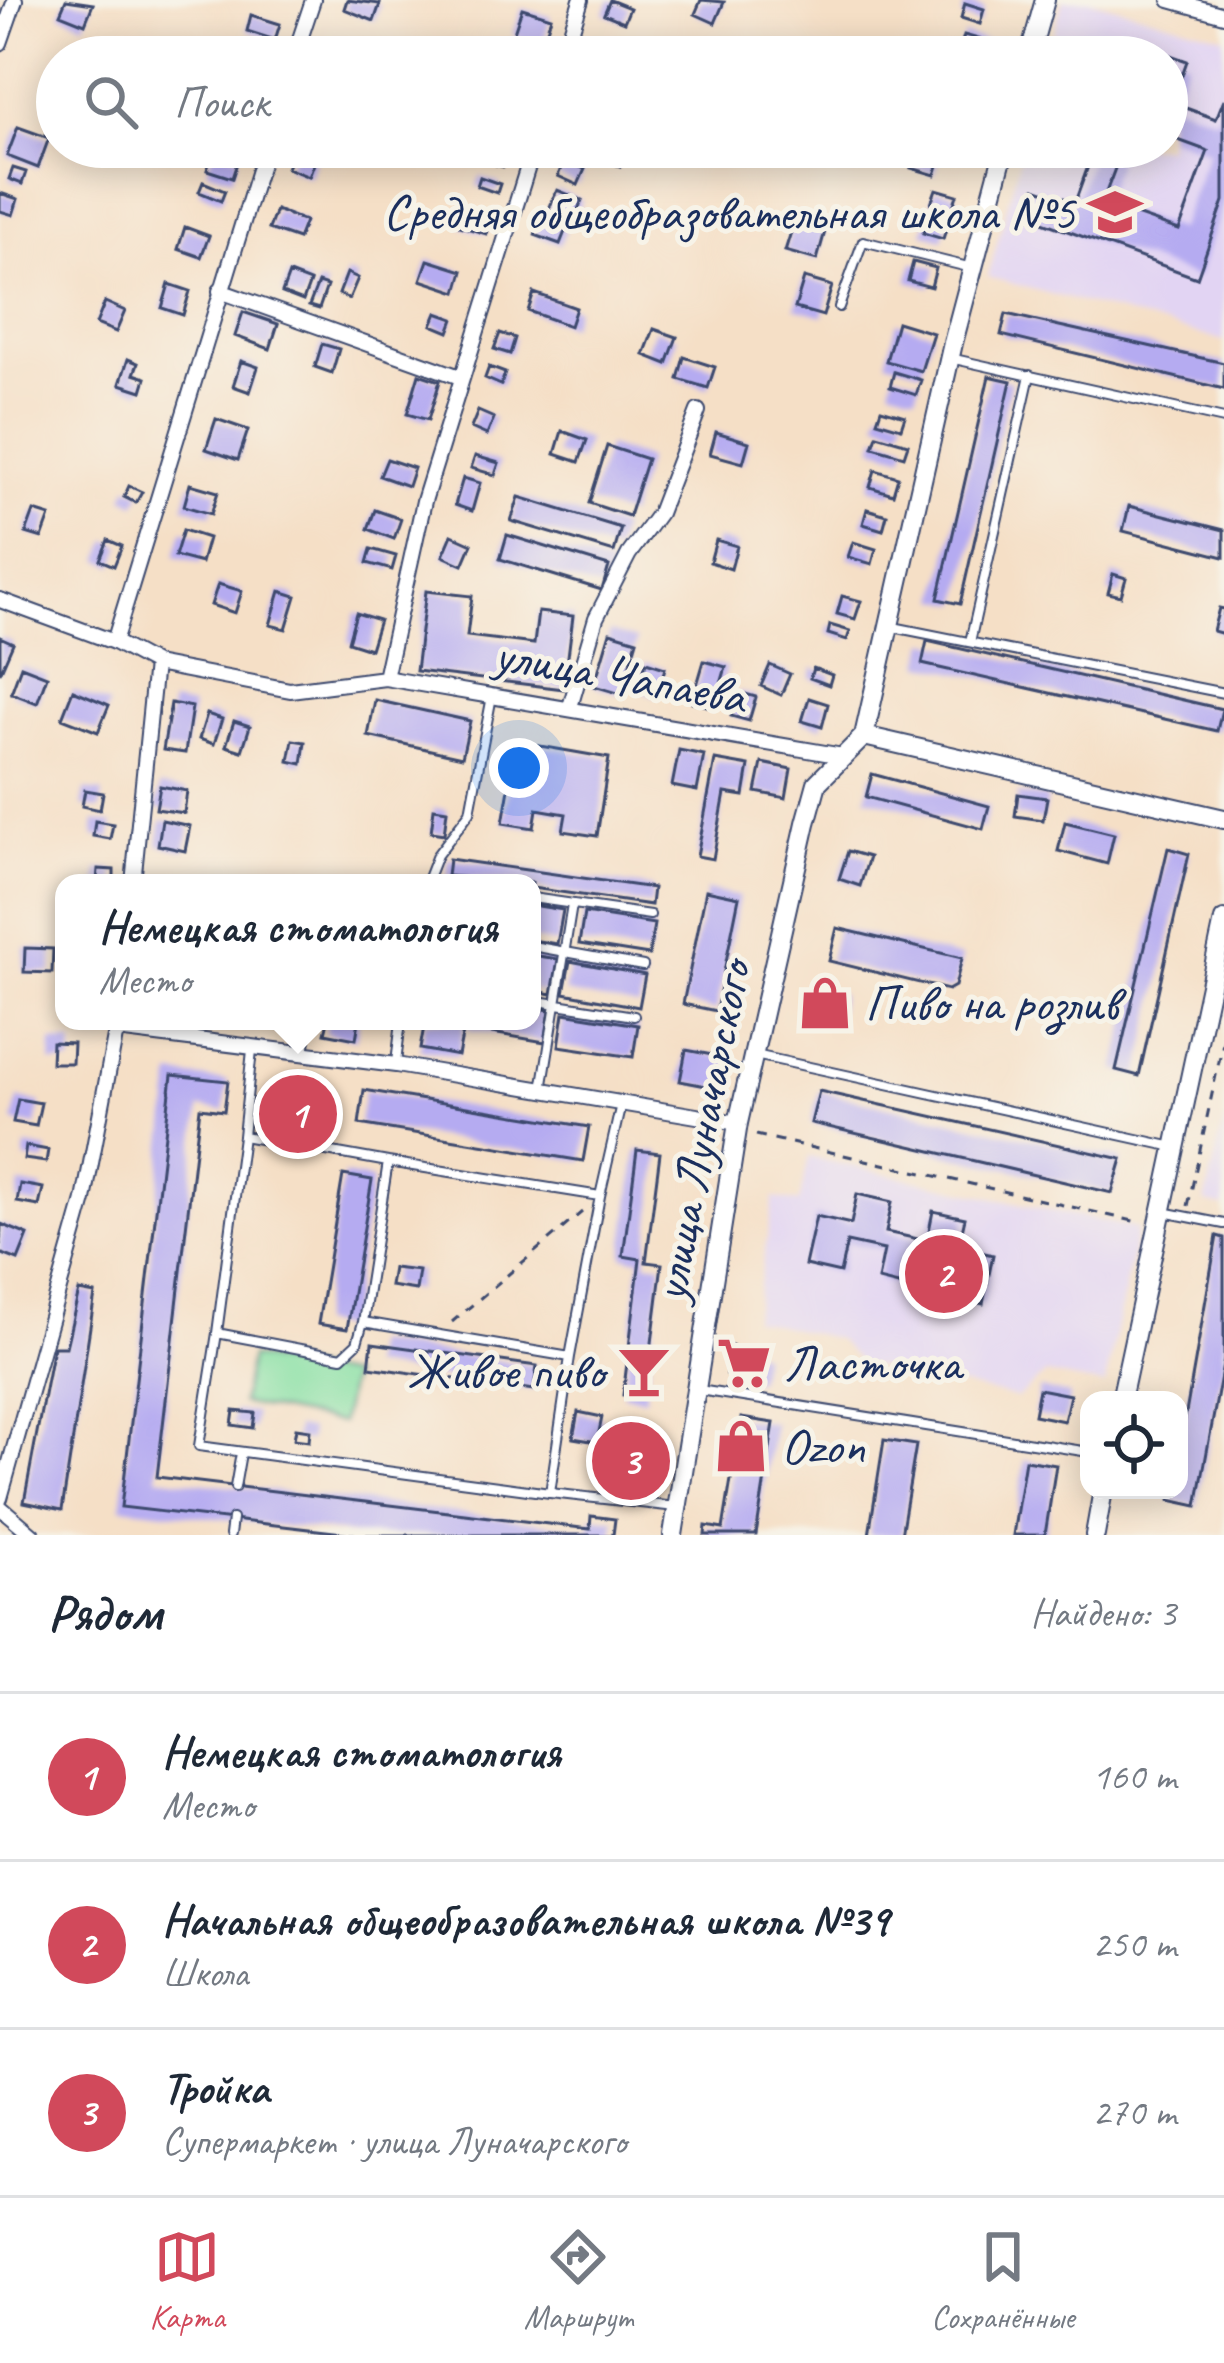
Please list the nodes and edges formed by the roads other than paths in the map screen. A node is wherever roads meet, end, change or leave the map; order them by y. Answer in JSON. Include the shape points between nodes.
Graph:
{"nodes":[{"id":1,"x":15,"y":0,"type":"edge"},
{"id":2,"x":313,"y":0,"type":"edge"},
{"id":3,"x":581,"y":0,"type":"edge"},
{"id":4,"x":1045,"y":0,"type":"edge"},
{"id":5,"x":1170,"y":0,"type":"edge"},
{"id":6,"x":1224,"y":15,"type":"edge"},
{"id":7,"x":302,"y":36,"type":"edge"},
{"id":8,"x":570,"y":36,"type":"edge"},
{"id":9,"x":1035,"y":36,"type":"edge"},
{"id":10,"x":0,"y":43,"type":"edge"},
{"id":11,"x":259,"y":168,"type":"edge"},
{"id":12,"x":527,"y":168,"type":"edge"},
{"id":13,"x":1000,"y":168,"type":"edge"},
{"id":14,"x":973,"y":268,"type":"junction"},
{"id":15,"x":220,"y":291,"type":"junction"},
{"id":16,"x":839,"y":307,"type":"dead end"},
{"id":17,"x":950,"y":358,"type":"junction"},
{"id":18,"x":1030,"y":375,"type":"junction"},
{"id":19,"x":460,"y":377,"type":"junction"},
{"id":20,"x":698,"y":411,"type":"dead end"},
{"id":21,"x":1224,"y":419,"type":"edge"},
{"id":22,"x":0,"y":600,"type":"edge"},
{"id":23,"x":893,"y":627,"type":"junction"},
{"id":24,"x":114,"y":642,"type":"junction"},
{"id":25,"x":970,"y":642,"type":"junction"},
{"id":26,"x":155,"y":664,"type":"junction"},
{"id":27,"x":385,"y":678,"type":"junction"},
{"id":28,"x":1224,"y":693,"type":"edge"},
{"id":29,"x":493,"y":695,"type":"junction"},
{"id":30,"x":570,"y":707,"type":"junction"},
{"id":31,"x":864,"y":736,"type":"junction"},
{"id":32,"x":843,"y":756,"type":"junction"},
{"id":33,"x":1224,"y":819,"type":"edge"},
{"id":34,"x":134,"y":874,"type":"edge"},
{"id":35,"x":429,"y":874,"type":"edge"},
{"id":36,"x":541,"y":899,"type":"edge"},
{"id":37,"x":572,"y":904,"type":"junction"},
{"id":38,"x":650,"y":915,"type":"dead end"},
{"id":39,"x":1224,"y":920,"type":"edge"},
{"id":40,"x":541,"y":948,"type":"edge"},
{"id":41,"x":566,"y":952,"type":"junction"},
{"id":42,"x":643,"y":966,"type":"dead end"},
{"id":43,"x":541,"y":1001,"type":"edge"},
{"id":44,"x":557,"y":1003,"type":"junction"},
{"id":45,"x":634,"y":1016,"type":"dead end"},
{"id":46,"x":116,"y":1030,"type":"edge"},
{"id":47,"x":144,"y":1030,"type":"edge"},
{"id":48,"x":307,"y":1030,"type":"edge"},
{"id":49,"x":400,"y":1030,"type":"edge"},
{"id":50,"x":252,"y":1050,"type":"junction"},
{"id":51,"x":303,"y":1053,"type":"junction"},
{"id":52,"x":754,"y":1055,"type":"junction"},
{"id":53,"x":396,"y":1065,"type":"junction"},
{"id":54,"x":542,"y":1090,"type":"junction"},
{"id":55,"x":621,"y":1104,"type":"junction"},
{"id":56,"x":737,"y":1126,"type":"junction"},
{"id":57,"x":243,"y":1136,"type":"junction"},
{"id":58,"x":1176,"y":1147,"type":"junction"},
{"id":59,"x":388,"y":1162,"type":"junction"},
{"id":60,"x":600,"y":1196,"type":"junction"},
{"id":61,"x":1160,"y":1219,"type":"junction"},
{"id":62,"x":1224,"y":1224,"type":"edge"},
{"id":63,"x":363,"y":1322,"type":"junction"},
{"id":64,"x":217,"y":1333,"type":"junction"},
{"id":65,"x":570,"y":1357,"type":"junction"},
{"id":66,"x":696,"y":1390,"type":"junction"},
{"id":67,"x":1123,"y":1391,"type":"edge"},
{"id":68,"x":1080,"y":1451,"type":"edge"},
{"id":69,"x":241,"y":1453,"type":"junction"},
{"id":70,"x":235,"y":1486,"type":"dead end"},
{"id":71,"x":550,"y":1493,"type":"junction"},
{"id":72,"x":1101,"y":1499,"type":"edge"},
{"id":73,"x":0,"y":1503,"type":"edge"},
{"id":74,"x":677,"y":1507,"type":"junction"},
{"id":75,"x":232,"y":1520,"type":"dead end"},
{"id":76,"x":33,"y":1535,"type":"edge"},
{"id":77,"x":230,"y":1535,"type":"edge"},
{"id":78,"x":673,"y":1535,"type":"edge"},
{"id":79,"x":1095,"y":1535,"type":"edge"}],
"edges":[{"from":1,"to":10,"type":"street"},
{"from":2,"to":7,"type":"street"},
{"from":3,"to":8,"type":"street"},
{"from":4,"to":9,"type":"street"},
{"from":5,"to":6,"type":"street"},
{"from":11,"to":15,"type":"street"},
{"from":12,"to":19,"type":"street"},
{"from":13,"to":14,"type":"street"},
{"from":14,"to":16,"type":"lane","via":[[863,241]]},
{"from":14,"to":17,"type":"street"},
{"from":15,"to":19,"type":"street"},
{"from":15,"to":24,"type":"street"},
{"from":17,"to":18,"type":"lane"},
{"from":17,"to":23,"type":"street"},
{"from":18,"to":21,"type":"lane"},
{"from":18,"to":25,"type":"lane"},
{"from":19,"to":27,"type":"street"},
{"from":20,"to":30,"type":"street","via":[[659,513],[596,618]]},
{"from":22,"to":24,"type":"street","name":"улица Чапаева"},
{"from":23,"to":25,"type":"lane"},
{"from":23,"to":31,"type":"street"},
{"from":24,"to":26,"type":"street","name":"улица Чапаева"},
{"from":25,"to":28,"type":"lane"},
{"from":26,"to":27,"type":"street","name":"улица Чапаева","via":[[290,690]]},
{"from":26,"to":34,"type":"street"},
{"from":27,"to":29,"type":"street","name":"улица Чапаева"},
{"from":29,"to":30,"type":"street","name":"улица Чапаева"},
{"from":29,"to":35,"type":"lane","via":[[470,812]]},
{"from":30,"to":32,"type":"street","name":"улица Чапаева"},
{"from":31,"to":32,"type":"street"},
{"from":31,"to":33,"type":"street"},
{"from":32,"to":52,"type":"street","name":"улица Луначарского","via":[[817,783]]},
{"from":36,"to":37,"type":"lane"},
{"from":37,"to":38,"type":"lane"},
{"from":37,"to":41,"type":"lane"},
{"from":39,"to":58,"type":"street"},
{"from":40,"to":41,"type":"lane"},
{"from":41,"to":42,"type":"lane"},
{"from":41,"to":44,"type":"lane"},
{"from":43,"to":44,"type":"lane"},
{"from":44,"to":45,"type":"lane"},
{"from":44,"to":54,"type":"lane"},
{"from":46,"to":73,"type":"street","via":[[85,1199]]},
{"from":47,"to":50,"type":"street"},
{"from":48,"to":51,"type":"lane"},
{"from":49,"to":53,"type":"lane"},
{"from":50,"to":51,"type":"street"},
{"from":50,"to":57,"type":"lane"},
{"from":51,"to":53,"type":"street"},
{"from":52,"to":56,"type":"street","name":"улица Луначарского"},
{"from":52,"to":58,"type":"lane"},
{"from":53,"to":54,"type":"street"},
{"from":54,"to":55,"type":"street"},
{"from":55,"to":56,"type":"street"},
{"from":55,"to":60,"type":"lane"},
{"from":56,"to":66,"type":"street","name":"улица Луначарского"},
{"from":57,"to":59,"type":"lane"},
{"from":57,"to":64,"type":"lane"},
{"from":58,"to":61,"type":"street"},
{"from":59,"to":60,"type":"lane"},
{"from":59,"to":63,"type":"lane"},
{"from":60,"to":65,"type":"lane"},
{"from":61,"to":62,"type":"lane"},
{"from":61,"to":67,"type":"street"},
{"from":63,"to":64,"type":"lane","via":[[342,1357]]},
{"from":63,"to":65,"type":"lane"},
{"from":64,"to":69,"type":"lane","via":[[199,1446]]},
{"from":65,"to":71,"type":"lane"},
{"from":66,"to":68,"type":"lane"},
{"from":66,"to":74,"type":"street","name":"улица Луначарского"},
{"from":69,"to":70,"type":"lane"},
{"from":69,"to":71,"type":"lane"},
{"from":71,"to":74,"type":"lane"},
{"from":72,"to":79,"type":"street"},
{"from":73,"to":76,"type":"street"},
{"from":74,"to":78,"type":"street","name":"улица Луначарского"},
{"from":75,"to":77,"type":"lane"}]}
